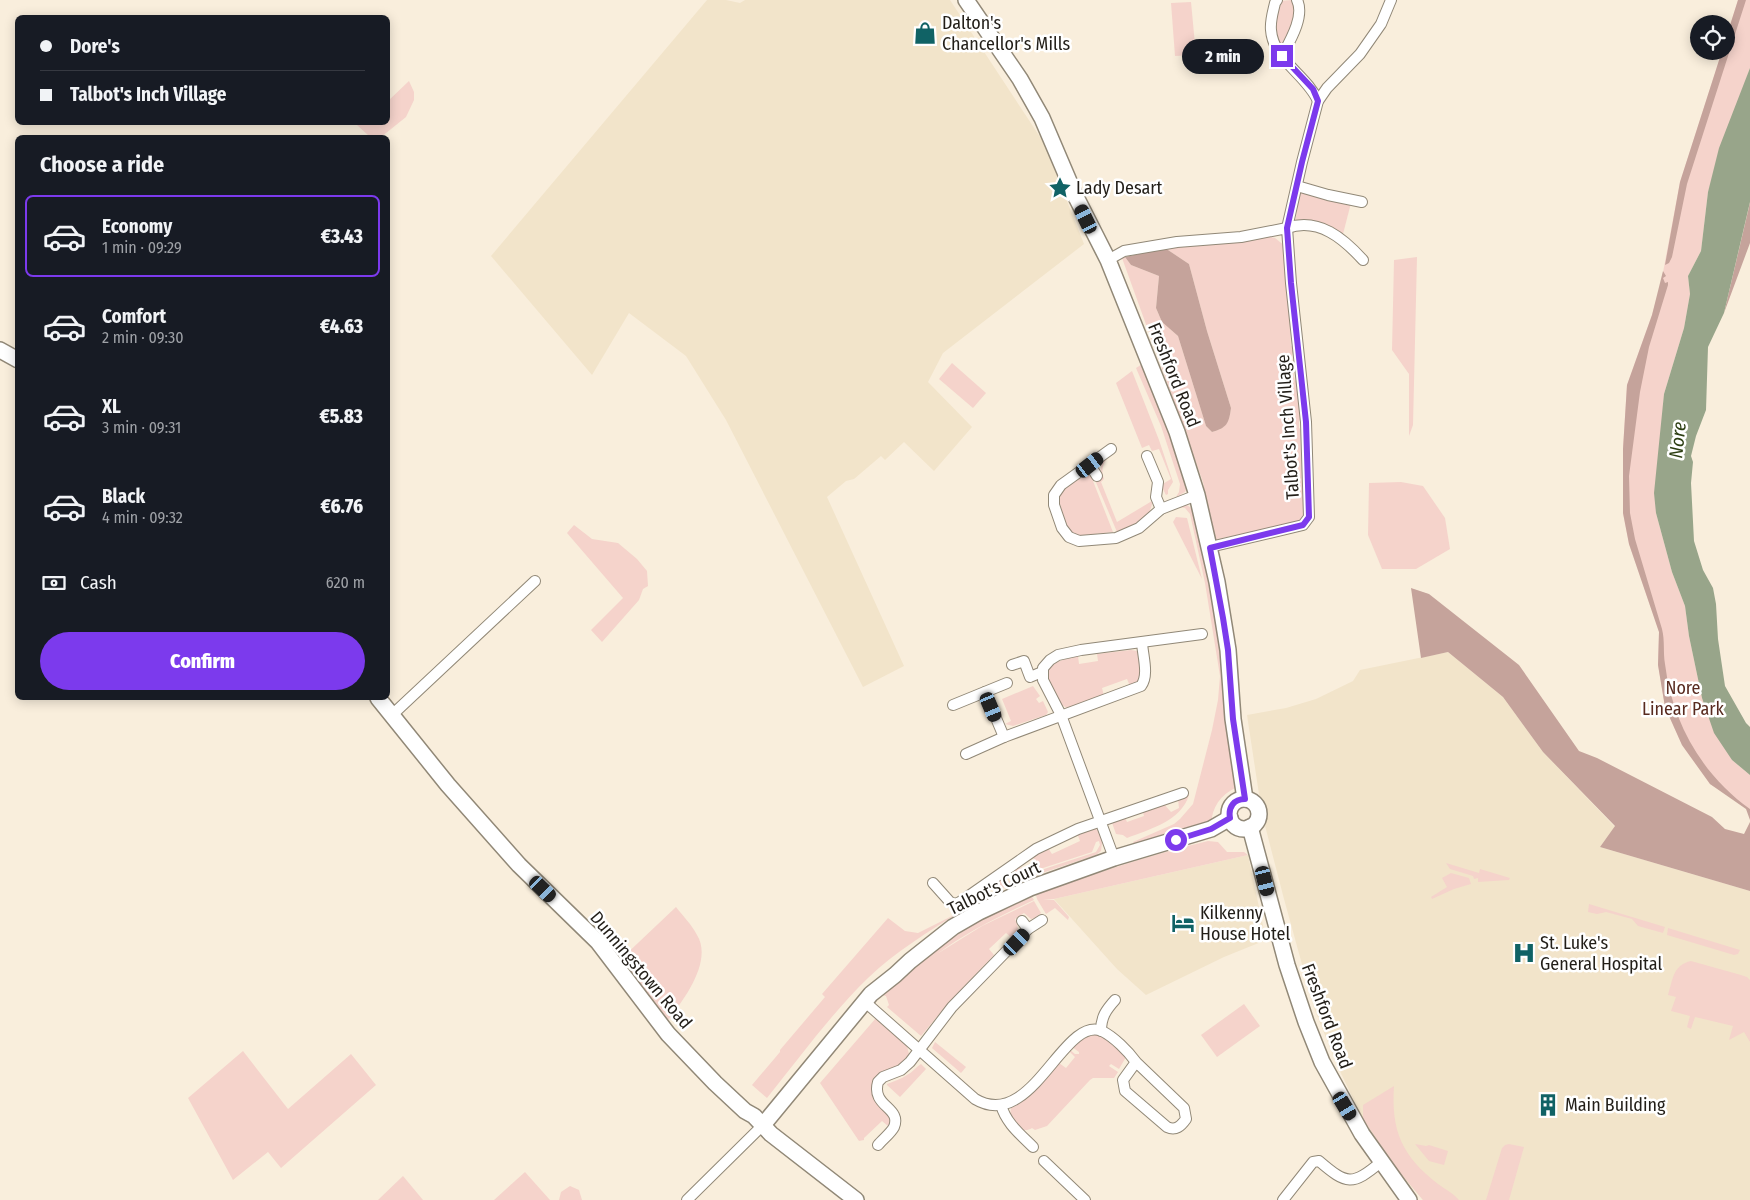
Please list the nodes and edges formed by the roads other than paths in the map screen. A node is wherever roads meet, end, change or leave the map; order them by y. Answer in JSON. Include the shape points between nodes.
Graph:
{"nodes":[{"id":1,"x":966,"y":0,"type":"edge"},
{"id":2,"x":1277,"y":0,"type":"edge"},
{"id":3,"x":1297,"y":0,"type":"edge"},
{"id":4,"x":1391,"y":0,"type":"edge"},
{"id":5,"x":1282,"y":56,"type":"junction"},
{"id":6,"x":1318,"y":101,"type":"junction"},
{"id":7,"x":1296,"y":186,"type":"junction"},
{"id":8,"x":1362,"y":202,"type":"dead end"},
{"id":9,"x":1287,"y":228,"type":"junction"},
{"id":10,"x":1108,"y":260,"type":"junction"},
{"id":11,"x":1363,"y":260,"type":"dead end"},
{"id":12,"x":0,"y":350,"type":"edge"},
{"id":13,"x":15,"y":358,"type":"edge"},
{"id":14,"x":1110,"y":449,"type":"dead end"},
{"id":15,"x":1147,"y":456,"type":"dead end"},
{"id":16,"x":1090,"y":465,"type":"junction"},
{"id":17,"x":1097,"y":476,"type":"dead end"},
{"id":18,"x":1197,"y":495,"type":"junction"},
{"id":19,"x":1161,"y":509,"type":"junction"},
{"id":20,"x":1210,"y":548,"type":"junction"},
{"id":21,"x":535,"y":581,"type":"dead end"},
{"id":22,"x":1202,"y":634,"type":"dead end"},
{"id":23,"x":1142,"y":643,"type":"junction"},
{"id":24,"x":1012,"y":665,"type":"dead end"},
{"id":25,"x":1042,"y":672,"type":"junction"},
{"id":26,"x":1007,"y":683,"type":"dead end"},
{"id":27,"x":985,"y":692,"type":"junction"},
{"id":28,"x":380,"y":700,"type":"edge"},
{"id":29,"x":953,"y":705,"type":"dead end"},
{"id":30,"x":392,"y":715,"type":"junction"},
{"id":31,"x":1061,"y":715,"type":"junction"},
{"id":32,"x":1004,"y":737,"type":"junction"},
{"id":33,"x":966,"y":754,"type":"dead end"},
{"id":34,"x":1183,"y":793,"type":"dead end"},
{"id":35,"x":1245,"y":799,"type":"junction"},
{"id":36,"x":1230,"y":818,"type":"junction"},
{"id":37,"x":1101,"y":820,"type":"junction"},
{"id":38,"x":1250,"y":827,"type":"junction"},
{"id":39,"x":1114,"y":858,"type":"junction"},
{"id":40,"x":932,"y":883,"type":"dead end"},
{"id":41,"x":1042,"y":920,"type":"dead end"},
{"id":42,"x":1115,"y":1000,"type":"dead end"},
{"id":43,"x":864,"y":1001,"type":"junction"},
{"id":44,"x":1101,"y":1031,"type":"junction"},
{"id":45,"x":918,"y":1051,"type":"junction"},
{"id":46,"x":1136,"y":1062,"type":"junction"},
{"id":47,"x":1001,"y":1105,"type":"junction"},
{"id":48,"x":763,"y":1125,"type":"junction"},
{"id":49,"x":1031,"y":1141,"type":"dead end"},
{"id":50,"x":878,"y":1145,"type":"dead end"},
{"id":51,"x":1044,"y":1161,"type":"dead end"},
{"id":52,"x":1381,"y":1162,"type":"junction"},
{"id":53,"x":687,"y":1200,"type":"edge"},
{"id":54,"x":856,"y":1200,"type":"edge"},
{"id":55,"x":1085,"y":1200,"type":"edge"},
{"id":56,"x":1283,"y":1200,"type":"edge"},
{"id":57,"x":1408,"y":1200,"type":"edge"}],
"edges":[{"from":1,"to":10,"type":"main road","name":"Freshford Road","via":[[1042,118],[1074,193]]},
{"from":2,"to":5,"type":"street","via":[[1271,30],[1275,46]]},
{"from":3,"to":5,"type":"street","via":[[1300,6],[1298,18]]},
{"from":4,"to":6,"type":"street","name":"Talbot's Inch Village","via":[[1381,24]]},
{"from":5,"to":6,"type":"street","via":[[1313,89]]},
{"from":6,"to":7,"type":"street","name":"Talbot's Inch Village"},
{"from":7,"to":8,"type":"street"},
{"from":7,"to":9,"type":"street","name":"Talbot's Inch Village"},
{"from":9,"to":10,"type":"street","via":[[1241,237],[1128,250]]},
{"from":9,"to":11,"type":"street","via":[[1320,227],[1342,238]]},
{"from":9,"to":20,"type":"street","name":"Talbot's Inch Village","via":[[1306,422],[1309,517],[1303,525]]},
{"from":10,"to":18,"type":"main road","name":"Freshford Road","via":[[1177,432]]},
{"from":12,"to":13,"type":"main road"},
{"from":14,"to":16,"type":"street"},
{"from":15,"to":19,"type":"street","via":[[1158,482],[1156,497]]},
{"from":16,"to":17,"type":"street"},
{"from":16,"to":19,"type":"street","via":[[1061,485],[1054,495],[1062,528],[1069,537],[1079,541],[1116,538],[1139,528]]},
{"from":18,"to":19,"type":"street"},
{"from":18,"to":20,"type":"main road","name":"Freshford Road"},
{"from":20,"to":35,"type":"main road","name":"Freshford Road","via":[[1228,650],[1233,719]]},
{"from":21,"to":30,"type":"street"},
{"from":22,"to":23,"type":"street"},
{"from":23,"to":25,"type":"street","via":[[1058,655],[1046,664]]},
{"from":23,"to":31,"type":"street","via":[[1145,680],[1140,686]]},
{"from":24,"to":25,"type":"street","via":[[1024,661],[1030,677]]},
{"from":25,"to":31,"type":"street"},
{"from":26,"to":27,"type":"street"},
{"from":27,"to":29,"type":"street"},
{"from":27,"to":32,"type":"street"},
{"from":28,"to":30,"type":"main road","name":"Dunningstown Road"},
{"from":30,"to":48,"type":"main road","name":"Dunningstown Road","via":[[519,865],[598,942],[668,1034],[715,1083]]},
{"from":31,"to":32,"type":"street"},
{"from":31,"to":37,"type":"street"},
{"from":32,"to":33,"type":"street"},
{"from":34,"to":37,"type":"street"},
{"from":35,"to":36,"type":"main road","via":[[1232,804]]},
{"from":35,"to":38,"type":"main road","name":"Freshford Road","via":[[1255,803],[1259,813],[1258,820]]},
{"from":36,"to":38,"type":"main road","via":[[1236,826]]},
{"from":36,"to":39,"type":"main road","name":"Talbot's Court","via":[[1211,829]]},
{"from":37,"to":39,"type":"street"},
{"from":37,"to":40,"type":"street","via":[[1036,849],[955,904]]},
{"from":38,"to":52,"type":"main road","name":"Freshford Road","via":[[1306,1022],[1331,1080]]},
{"from":39,"to":43,"type":"main road","name":"Talbot's Court","via":[[1030,888],[979,912],[953,927]]},
{"from":41,"to":45,"type":"street","via":[[1025,926]]},
{"from":42,"to":44,"type":"street","via":[[1105,1012]]},
{"from":43,"to":45,"type":"street"},
{"from":43,"to":48,"type":"main road","name":"Talbot's Court"},
{"from":44,"to":46,"type":"street","via":[[1126,1049]]},
{"from":44,"to":47,"type":"street","via":[[1091,1031],[1072,1040],[1016,1100]]},
{"from":45,"to":47,"type":"street","via":[[982,1104]]},
{"from":45,"to":50,"type":"street","via":[[901,1070],[878,1082],[877,1094],[891,1110],[895,1121]]},
{"from":46,"to":46,"type":"street","via":[[1123,1080],[1125,1091],[1168,1127],[1177,1128],[1183,1124],[1186,1119],[1184,1108]]},
{"from":47,"to":49,"type":"street","via":[[1004,1116]]},
{"from":48,"to":53,"type":"street"},
{"from":48,"to":54,"type":"main road","name":"Dunningstown Road"},
{"from":51,"to":55,"type":"street"},
{"from":52,"to":56,"type":"street","via":[[1367,1173],[1343,1180],[1316,1160]]},
{"from":52,"to":57,"type":"main road","name":"Freshford Road"}]}
